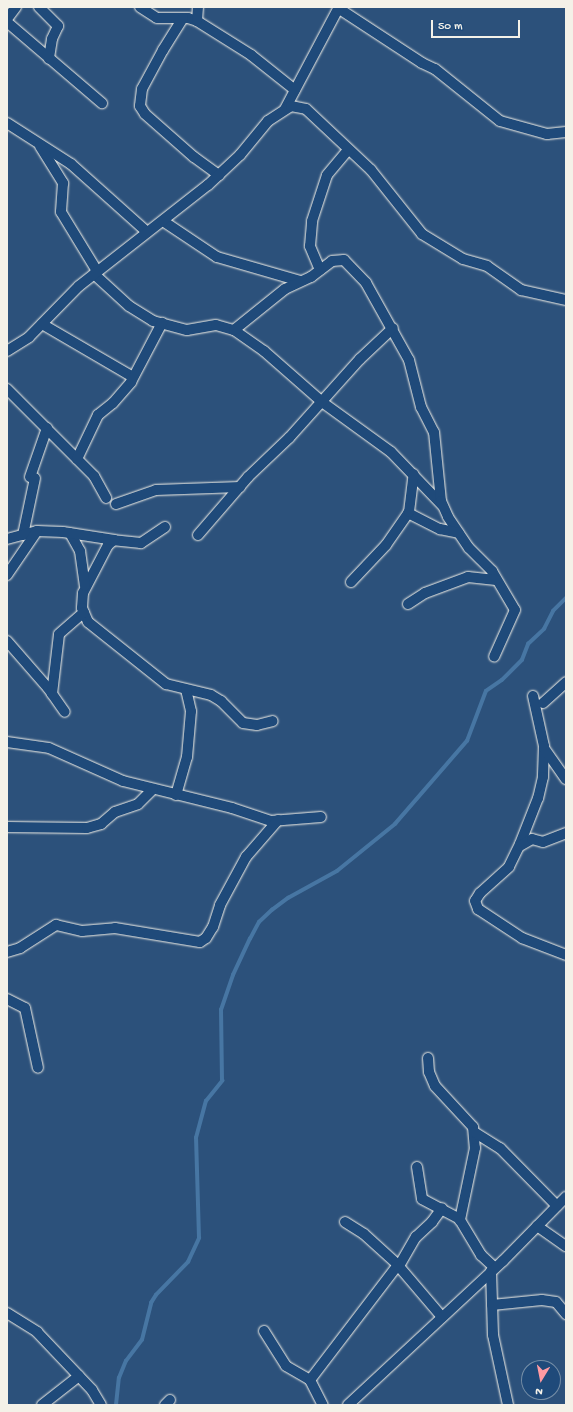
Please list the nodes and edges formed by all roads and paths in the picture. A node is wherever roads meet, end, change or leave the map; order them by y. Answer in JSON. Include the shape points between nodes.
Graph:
{"nodes":[{"id":1,"x":16,"y":7,"type":"edge"},
{"id":2,"x":38,"y":7,"type":"edge"},
{"id":3,"x":140,"y":7,"type":"edge"},
{"id":4,"x":198,"y":7,"type":"edge"},
{"id":5,"x":337,"y":8,"type":"edge"},
{"id":6,"x":183,"y":18,"type":"junction"},
{"id":7,"x":7,"y":21,"type":"edge"},
{"id":8,"x":197,"y":21,"type":"junction"},
{"id":9,"x":49,"y":59,"type":"junction"},
{"id":10,"x":295,"y":90,"type":"junction"},
{"id":11,"x":102,"y":104,"type":"dead end"},
{"id":12,"x":285,"y":109,"type":"junction"},
{"id":13,"x":7,"y":123,"type":"edge"},
{"id":14,"x":566,"y":132,"type":"edge"},
{"id":15,"x":37,"y":142,"type":"junction"},
{"id":16,"x":348,"y":150,"type":"junction"},
{"id":17,"x":219,"y":174,"type":"junction"},
{"id":18,"x":163,"y":221,"type":"junction"},
{"id":19,"x":147,"y":232,"type":"junction"},
{"id":20,"x":320,"y":270,"type":"junction"},
{"id":21,"x":96,"y":272,"type":"junction"},
{"id":22,"x":300,"y":281,"type":"junction"},
{"id":23,"x":566,"y":300,"type":"edge"},
{"id":24,"x":162,"y":323,"type":"junction"},
{"id":25,"x":42,"y":324,"type":"junction"},
{"id":26,"x":393,"y":328,"type":"junction"},
{"id":27,"x":234,"y":330,"type":"junction"},
{"id":28,"x":7,"y":351,"type":"edge"},
{"id":29,"x":133,"y":377,"type":"junction"},
{"id":30,"x":7,"y":389,"type":"edge"},
{"id":31,"x":322,"y":402,"type":"junction"},
{"id":32,"x":47,"y":428,"type":"junction"},
{"id":33,"x":77,"y":460,"type":"junction"},
{"id":34,"x":414,"y":474,"type":"junction"},
{"id":35,"x":240,"y":487,"type":"junction"},
{"id":36,"x":106,"y":498,"type":"dead end"},
{"id":37,"x":116,"y":504,"type":"dead end"},
{"id":38,"x":444,"y":507,"type":"junction"},
{"id":39,"x":408,"y":513,"type":"junction"},
{"id":40,"x":165,"y":527,"type":"dead end"},
{"id":41,"x":36,"y":531,"type":"junction"},
{"id":42,"x":70,"y":533,"type":"junction"},
{"id":43,"x":459,"y":533,"type":"junction"},
{"id":44,"x":23,"y":535,"type":"junction"},
{"id":45,"x":198,"y":535,"type":"dead end"},
{"id":46,"x":7,"y":539,"type":"edge"},
{"id":47,"x":114,"y":540,"type":"junction"},
{"id":48,"x":7,"y":575,"type":"edge"},
{"id":49,"x":496,"y":580,"type":"junction"},
{"id":50,"x":351,"y":582,"type":"dead end"},
{"id":51,"x":85,"y":586,"type":"junction"},
{"id":52,"x":408,"y":604,"type":"dead end"},
{"id":53,"x":84,"y":612,"type":"junction"},
{"id":54,"x":7,"y":641,"type":"edge"},
{"id":55,"x":17,"y":652,"type":"junction"},
{"id":56,"x":7,"y":656,"type":"edge"},
{"id":57,"x":494,"y":657,"type":"dead end"},
{"id":58,"x":566,"y":682,"type":"edge"},
{"id":59,"x":186,"y":690,"type":"junction"},
{"id":60,"x":52,"y":694,"type":"junction"},
{"id":61,"x":533,"y":696,"type":"dead end"},
{"id":62,"x":543,"y":703,"type":"dead end"},
{"id":63,"x":65,"y":712,"type":"dead end"},
{"id":64,"x":273,"y":721,"type":"dead end"},
{"id":65,"x":7,"y":742,"type":"edge"},
{"id":66,"x":544,"y":748,"type":"junction"},
{"id":67,"x":566,"y":779,"type":"edge"},
{"id":68,"x":153,"y":789,"type":"junction"},
{"id":69,"x":176,"y":795,"type":"junction"},
{"id":70,"x":321,"y":817,"type":"dead end"},
{"id":71,"x":278,"y":820,"type":"junction"},
{"id":72,"x":7,"y":826,"type":"edge"},
{"id":73,"x":566,"y":833,"type":"edge"},
{"id":74,"x":520,"y":846,"type":"junction"},
{"id":75,"x":7,"y":952,"type":"edge"},
{"id":76,"x":566,"y":955,"type":"edge"},
{"id":77,"x":7,"y":999,"type":"edge"},
{"id":78,"x":428,"y":1058,"type":"dead end"},
{"id":79,"x":38,"y":1068,"type":"dead end"},
{"id":80,"x":474,"y":1132,"type":"junction"},
{"id":81,"x":417,"y":1167,"type":"dead end"},
{"id":82,"x":566,"y":1197,"type":"edge"},
{"id":83,"x":557,"y":1206,"type":"junction"},
{"id":84,"x":442,"y":1208,"type":"junction"},
{"id":85,"x":460,"y":1219,"type":"junction"},
{"id":86,"x":345,"y":1222,"type":"dead end"},
{"id":87,"x":537,"y":1226,"type":"junction"},
{"id":88,"x":566,"y":1246,"type":"edge"},
{"id":89,"x":398,"y":1266,"type":"junction"},
{"id":90,"x":493,"y":1270,"type":"junction"},
{"id":91,"x":492,"y":1305,"type":"junction"},
{"id":92,"x":7,"y":1313,"type":"edge"},
{"id":93,"x":566,"y":1314,"type":"edge"},
{"id":94,"x":442,"y":1317,"type":"junction"},
{"id":95,"x":264,"y":1331,"type":"dead end"},
{"id":96,"x":79,"y":1376,"type":"junction"},
{"id":97,"x":310,"y":1380,"type":"junction"},
{"id":98,"x":92,"y":1390,"type":"junction"},
{"id":99,"x":42,"y":1405,"type":"edge"},
{"id":100,"x":92,"y":1405,"type":"edge"},
{"id":101,"x":101,"y":1405,"type":"edge"},
{"id":102,"x":323,"y":1405,"type":"edge"},
{"id":103,"x":348,"y":1405,"type":"edge"},
{"id":104,"x":508,"y":1405,"type":"edge"}],
"edges":[{"from":1,"to":7,"type":"street"},
{"from":2,"to":9,"type":"street","via":[[58,26],[52,39]]},
{"from":3,"to":6,"type":"street","via":[[157,18]]},
{"from":4,"to":8,"type":"street"},
{"from":5,"to":10,"type":"street"},
{"from":5,"to":14,"type":"street","via":[[435,69],[500,121],[547,134]]},
{"from":6,"to":8,"type":"street"},
{"from":6,"to":17,"type":"street","via":[[162,50],[142,90],[140,106],[145,114],[194,157]]},
{"from":7,"to":9,"type":"street"},
{"from":8,"to":10,"type":"street","via":[[251,55]]},
{"from":9,"to":11,"type":"street"},
{"from":10,"to":12,"type":"street"},
{"from":12,"to":16,"type":"street","via":[[298,106],[306,109]]},
{"from":12,"to":17,"type":"street","via":[[268,121],[240,155]]},
{"from":13,"to":15,"type":"street"},
{"from":15,"to":19,"type":"street","via":[[71,164]]},
{"from":15,"to":21,"type":"street","via":[[63,183],[61,212]]},
{"from":16,"to":20,"type":"street","via":[[327,175],[312,221],[310,246]]},
{"from":16,"to":23,"type":"street","via":[[371,170],[422,234],[463,259],[487,266],[521,290]]},
{"from":17,"to":18,"type":"street"},
{"from":18,"to":19,"type":"street"},
{"from":18,"to":22,"type":"street","via":[[217,257]]},
{"from":19,"to":21,"type":"street"},
{"from":20,"to":22,"type":"street"},
{"from":20,"to":26,"type":"street","via":[[332,261],[344,260],[366,283]]},
{"from":21,"to":24,"type":"street","via":[[138,313]]},
{"from":21,"to":25,"type":"street"},
{"from":22,"to":27,"type":"street","via":[[285,289]]},
{"from":24,"to":27,"type":"street","via":[[187,330],[216,325]]},
{"from":24,"to":29,"type":"street"},
{"from":25,"to":28,"type":"street","via":[[29,337]]},
{"from":25,"to":29,"type":"street"},
{"from":26,"to":31,"type":"street","via":[[360,359]]},
{"from":26,"to":38,"type":"street","via":[[409,360],[420,407],[432,425]]},
{"from":27,"to":31,"type":"street","via":[[264,351]]},
{"from":29,"to":33,"type":"street","via":[[113,403],[98,415]]},
{"from":30,"to":32,"type":"street"},
{"from":31,"to":34,"type":"street","via":[[391,452]]},
{"from":31,"to":35,"type":"street"},
{"from":32,"to":33,"type":"street"},
{"from":32,"to":44,"type":"street","via":[[32,478]]},
{"from":33,"to":36,"type":"street","via":[[94,476]]},
{"from":34,"to":38,"type":"street"},
{"from":34,"to":39,"type":"street"},
{"from":35,"to":37,"type":"street","via":[[156,490]]},
{"from":35,"to":45,"type":"street"},
{"from":38,"to":43,"type":"street"},
{"from":39,"to":43,"type":"street","via":[[440,529]]},
{"from":39,"to":50,"type":"street","via":[[386,545]]},
{"from":40,"to":47,"type":"street","via":[[141,543]]},
{"from":41,"to":42,"type":"street"},
{"from":41,"to":44,"type":"street"},
{"from":41,"to":48,"type":"street"},
{"from":42,"to":47,"type":"street"},
{"from":42,"to":51,"type":"street","via":[[80,551]]},
{"from":43,"to":49,"type":"street","via":[[485,562]]},
{"from":44,"to":46,"type":"street"},
{"from":47,"to":51,"type":"street","via":[[108,545]]},
{"from":49,"to":52,"type":"street","via":[[468,578],[425,593]]},
{"from":49,"to":57,"type":"street","via":[[515,610]]},
{"from":51,"to":53,"type":"street"},
{"from":53,"to":59,"type":"street","via":[[95,628],[157,678]]},
{"from":53,"to":60,"type":"street","via":[[59,634]]},
{"from":54,"to":55,"type":"street"},
{"from":55,"to":56,"type":"street"},
{"from":55,"to":60,"type":"street"},
{"from":58,"to":62,"type":"street"},
{"from":59,"to":64,"type":"street","via":[[211,695],[221,701],[242,723],[257,725]]},
{"from":59,"to":69,"type":"street","via":[[192,711],[187,757]]},
{"from":60,"to":63,"type":"street"},
{"from":61,"to":66,"type":"street"},
{"from":65,"to":68,"type":"street","via":[[50,748],[101,772]]},
{"from":66,"to":67,"type":"street"},
{"from":66,"to":74,"type":"street","via":[[543,777],[538,798]]},
{"from":68,"to":69,"type":"street"},
{"from":68,"to":72,"type":"street","via":[[138,804],[115,812],[101,824],[87,828]]},
{"from":69,"to":71,"type":"street","via":[[232,808],[271,821]]},
{"from":70,"to":71,"type":"street"},
{"from":71,"to":75,"type":"street","via":[[246,857],[220,904],[213,927],[200,942],[115,928],[82,931],[56,925],[20,948]]},
{"from":73,"to":74,"type":"street","via":[[543,842],[532,839]]},
{"from":74,"to":76,"type":"street","via":[[508,867],[475,899],[476,906],[522,938]]},
{"from":77,"to":79,"type":"street","via":[[25,1008]]},
{"from":78,"to":80,"type":"street","via":[[428,1072],[435,1086],[466,1117]]},
{"from":80,"to":83,"type":"street","via":[[500,1148]]},
{"from":80,"to":85,"type":"street","via":[[475,1148]]},
{"from":81,"to":84,"type":"street","via":[[420,1197]]},
{"from":82,"to":83,"type":"street"},
{"from":83,"to":87,"type":"street"},
{"from":84,"to":85,"type":"street"},
{"from":84,"to":89,"type":"street","via":[[416,1237]]},
{"from":85,"to":90,"type":"street"},
{"from":86,"to":89,"type":"street","via":[[364,1234]]},
{"from":87,"to":88,"type":"street"},
{"from":87,"to":90,"type":"street"},
{"from":89,"to":94,"type":"street"},
{"from":89,"to":97,"type":"street"},
{"from":90,"to":91,"type":"street"},
{"from":90,"to":94,"type":"street"},
{"from":91,"to":93,"type":"street","via":[[542,1300],[556,1302]]},
{"from":91,"to":104,"type":"street","via":[[493,1336]]},
{"from":92,"to":96,"type":"street","via":[[37,1332]]},
{"from":94,"to":103,"type":"street"},
{"from":95,"to":97,"type":"street","via":[[286,1366]]},
{"from":96,"to":98,"type":"street"},
{"from":96,"to":99,"type":"street"},
{"from":97,"to":102,"type":"street"},
{"from":98,"to":100,"type":"street"},
{"from":98,"to":101,"type":"street"}]}
